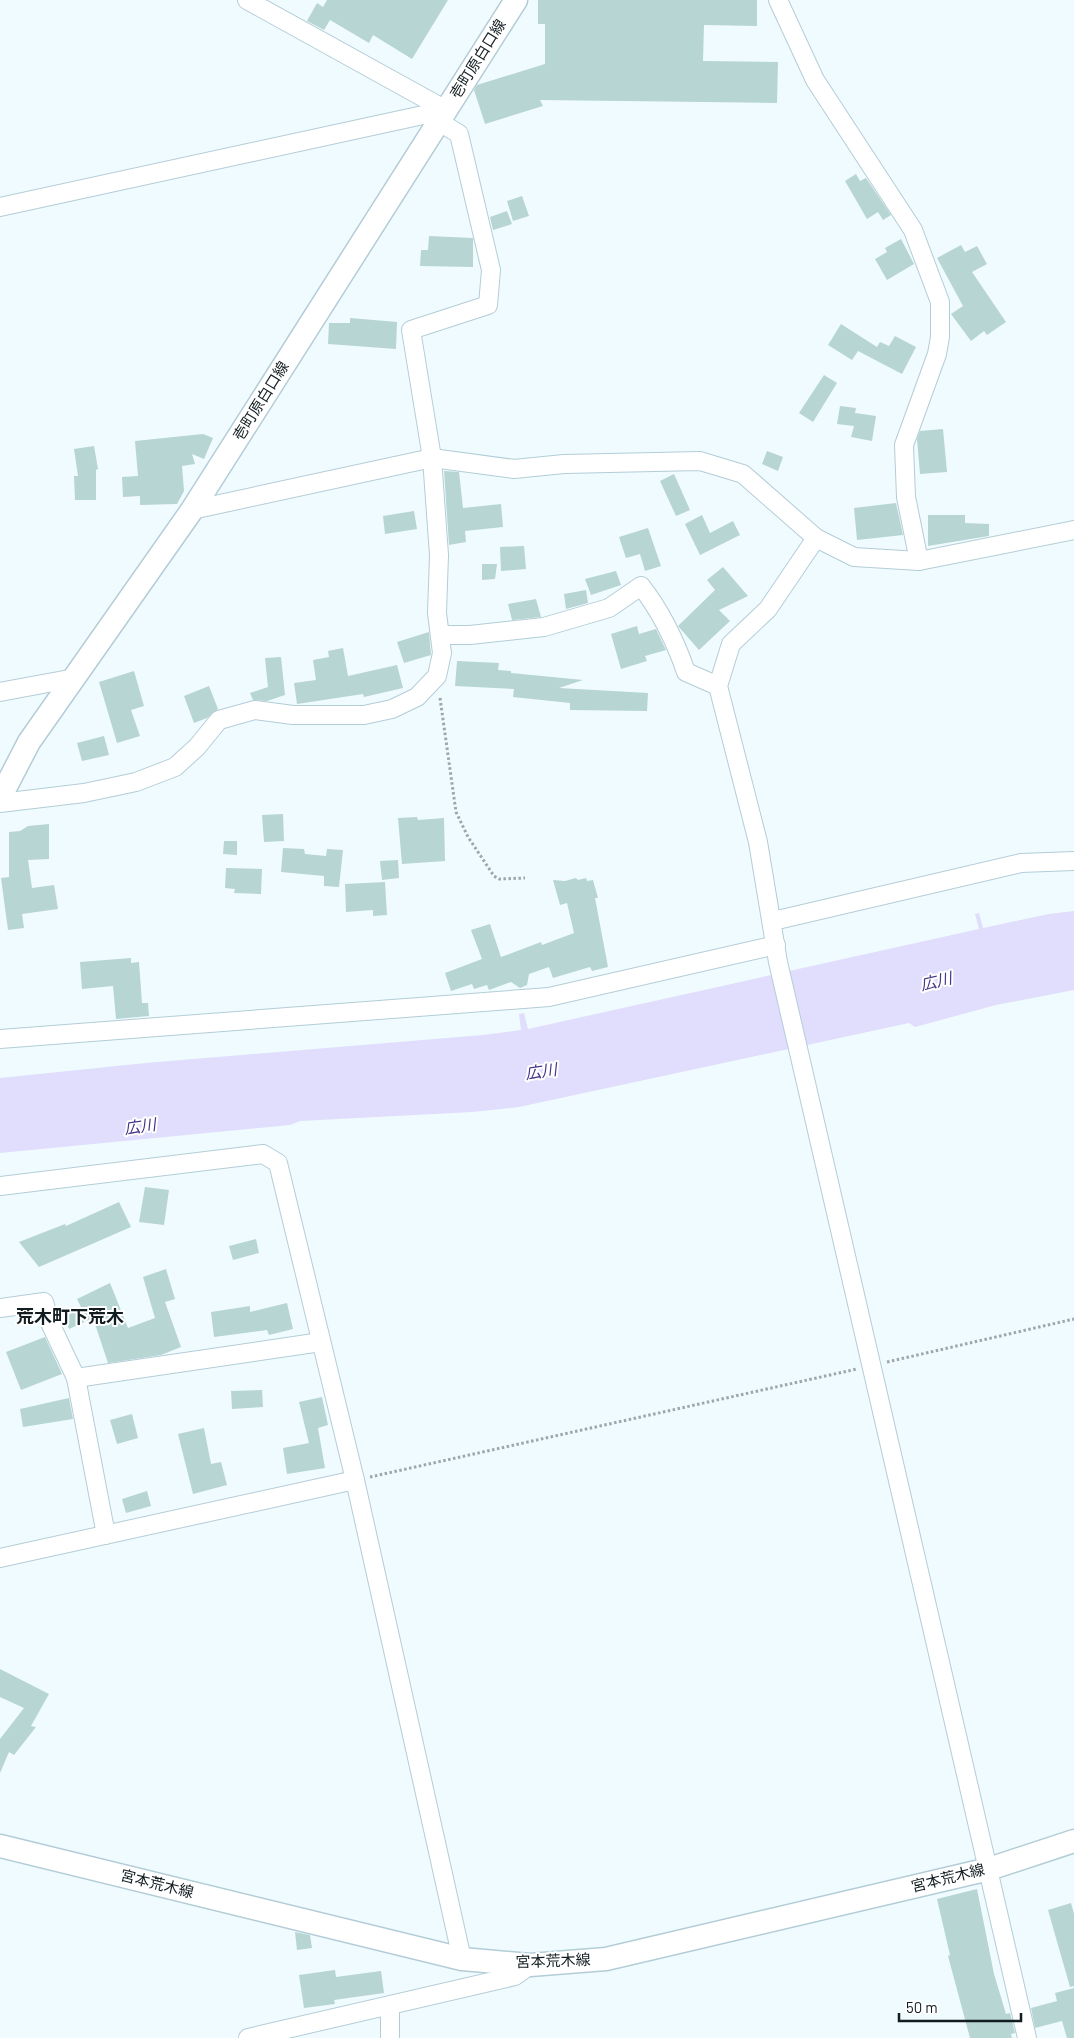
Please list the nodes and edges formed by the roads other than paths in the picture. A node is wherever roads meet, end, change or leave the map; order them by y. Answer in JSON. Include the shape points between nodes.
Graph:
{"nodes":[{"id":1,"x":247,"y":0,"type":"edge"},
{"id":2,"x":516,"y":0,"type":"edge"},
{"id":3,"x":778,"y":0,"type":"edge"},
{"id":4,"x":442,"y":115,"type":"junction"},
{"id":5,"x":0,"y":207,"type":"edge"},
{"id":6,"x":432,"y":458,"type":"junction"},
{"id":7,"x":192,"y":510,"type":"junction"},
{"id":8,"x":1074,"y":530,"type":"edge"},
{"id":9,"x":816,"y":538,"type":"junction"},
{"id":10,"x":919,"y":561,"type":"junction"},
{"id":11,"x":440,"y":635,"type":"junction"},
{"id":12,"x":75,"y":678,"type":"junction"},
{"id":13,"x":718,"y":686,"type":"junction"},
{"id":14,"x":0,"y":692,"type":"edge"},
{"id":15,"x":0,"y":798,"type":"edge"},
{"id":16,"x":0,"y":803,"type":"edge"},
{"id":17,"x":1074,"y":861,"type":"edge"},
{"id":18,"x":773,"y":921,"type":"junction"},
{"id":19,"x":777,"y":953,"type":"junction"},
{"id":20,"x":0,"y":1039,"type":"edge"},
{"id":21,"x":0,"y":1186,"type":"edge"},
{"id":22,"x":0,"y":1308,"type":"edge"},
{"id":23,"x":321,"y":1342,"type":"junction"},
{"id":24,"x":76,"y":1378,"type":"junction"},
{"id":25,"x":355,"y":1480,"type":"junction"},
{"id":26,"x":106,"y":1535,"type":"junction"},
{"id":27,"x":0,"y":1558,"type":"edge"},
{"id":28,"x":1074,"y":1840,"type":"edge"},
{"id":29,"x":0,"y":1846,"type":"edge"},
{"id":30,"x":989,"y":1868,"type":"junction"},
{"id":31,"x":462,"y":1959,"type":"junction"},
{"id":32,"x":530,"y":1965,"type":"junction"},
{"id":33,"x":390,"y":2006,"type":"junction"},
{"id":34,"x":248,"y":2038,"type":"edge"},
{"id":35,"x":390,"y":2038,"type":"edge"},
{"id":36,"x":1027,"y":2038,"type":"edge"}],
"edges":[{"from":1,"to":4,"type":"street"},
{"from":2,"to":4,"type":"main road","name":"壱町原白口線"},
{"from":3,"to":10,"type":"street","via":[[815,80],[913,230],[940,302],[937,354],[904,445],[906,497]]},
{"from":4,"to":5,"type":"street"},
{"from":4,"to":6,"type":"street","via":[[459,134],[491,270],[488,305],[411,330]]},
{"from":4,"to":7,"type":"main road","name":"壱町原白口線"},
{"from":6,"to":7,"type":"street"},
{"from":6,"to":9,"type":"street","via":[[514,469],[564,464],[700,460],[743,474]]},
{"from":6,"to":11,"type":"street","via":[[439,555],[437,613]]},
{"from":7,"to":12,"type":"main road","name":"壱町原白口線"},
{"from":8,"to":10,"type":"street"},
{"from":9,"to":10,"type":"street","via":[[854,557]]},
{"from":9,"to":13,"type":"street","via":[[768,609],[731,644]]},
{"from":11,"to":13,"type":"street","via":[[544,627],[609,608],[641,586],[672,632],[686,672]]},
{"from":11,"to":16,"type":"street","via":[[442,653],[437,676],[416,697],[392,709],[364,715],[293,715],[254,710],[219,720],[175,767],[136,782],[84,793]]},
{"from":12,"to":14,"type":"street"},
{"from":12,"to":15,"type":"main road","name":"壱町原白口線","via":[[29,742]]},
{"from":13,"to":18,"type":"street","via":[[758,842]]},
{"from":17,"to":18,"type":"street","via":[[1021,863]]},
{"from":18,"to":19,"type":"street"},
{"from":19,"to":20,"type":"street","via":[[549,997]]},
{"from":19,"to":30,"type":"street"},
{"from":21,"to":23,"type":"street","via":[[262,1154],[278,1163]]},
{"from":22,"to":24,"type":"street","via":[[44,1302],[50,1323]]},
{"from":23,"to":24,"type":"street"},
{"from":23,"to":25,"type":"street"},
{"from":24,"to":26,"type":"street"},
{"from":25,"to":26,"type":"street"},
{"from":25,"to":31,"type":"street"},
{"from":26,"to":27,"type":"street"},
{"from":28,"to":30,"type":"main road","name":"宮本荒木線"},
{"from":29,"to":31,"type":"main road","name":"宮本荒木線"},
{"from":30,"to":32,"type":"main road","name":"宮本荒木線","via":[[606,1959]]},
{"from":30,"to":36,"type":"street"},
{"from":31,"to":32,"type":"main road","name":"宮本荒木線"},
{"from":32,"to":33,"type":"street","via":[[515,1976]]},
{"from":33,"to":34,"type":"street"},
{"from":33,"to":35,"type":"street"}]}
